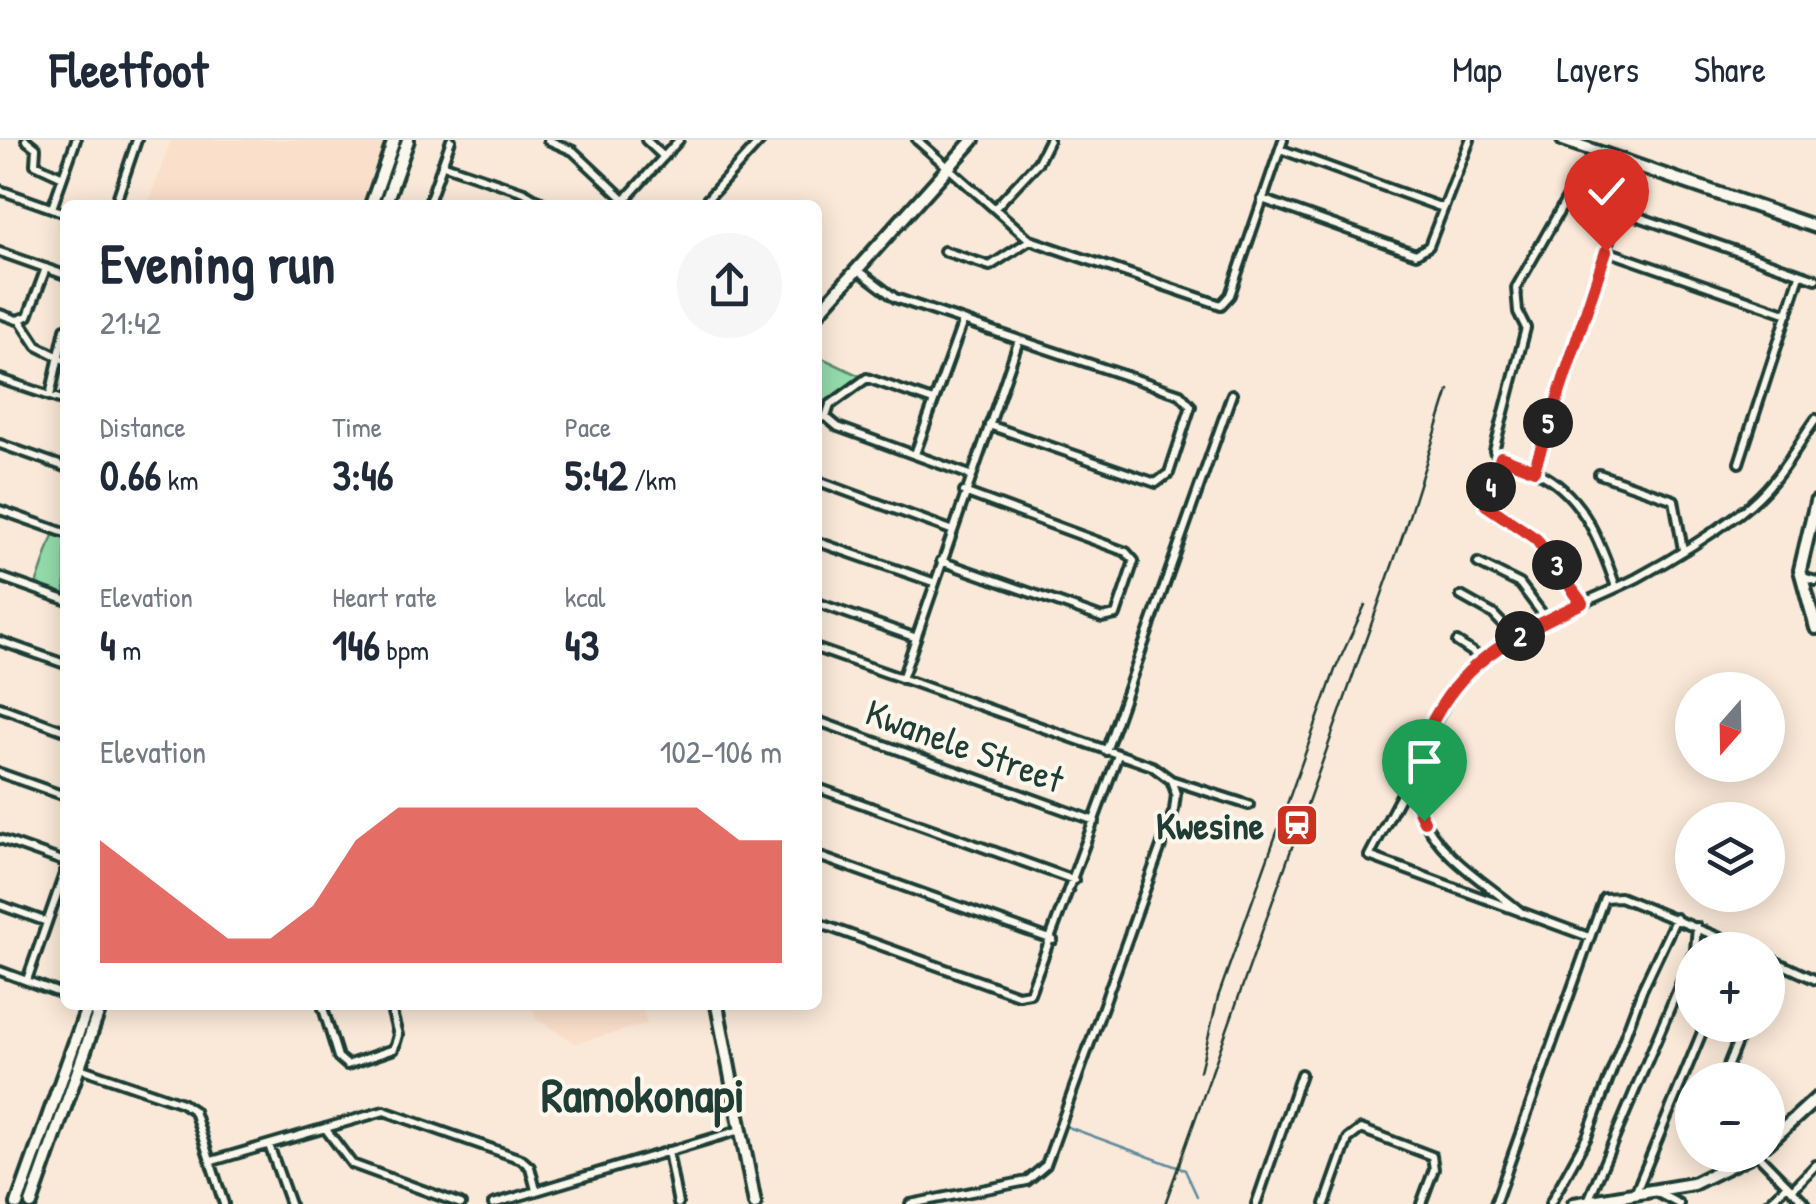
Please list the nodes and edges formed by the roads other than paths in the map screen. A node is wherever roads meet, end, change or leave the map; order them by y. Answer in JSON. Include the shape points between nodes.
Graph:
{"nodes":[{"id":1,"x":26,"y":140,"type":"edge"},
{"id":2,"x":76,"y":140,"type":"edge"},
{"id":3,"x":138,"y":140,"type":"edge"},
{"id":4,"x":394,"y":140,"type":"edge"},
{"id":5,"x":408,"y":140,"type":"edge"},
{"id":6,"x":451,"y":140,"type":"edge"},
{"id":7,"x":548,"y":140,"type":"edge"},
{"id":8,"x":646,"y":140,"type":"edge"},
{"id":9,"x":679,"y":140,"type":"edge"},
{"id":10,"x":761,"y":140,"type":"edge"},
{"id":11,"x":917,"y":140,"type":"edge"},
{"id":12,"x":973,"y":140,"type":"edge"},
{"id":13,"x":1049,"y":140,"type":"edge"},
{"id":14,"x":1283,"y":140,"type":"edge"},
{"id":15,"x":1470,"y":140,"type":"edge"},
{"id":16,"x":1563,"y":140,"type":"edge"},
{"id":17,"x":44,"y":141,"type":"edge"},
{"id":18,"x":36,"y":148,"type":"junction"},
{"id":19,"x":1280,"y":149,"type":"junction"},
{"id":20,"x":664,"y":157,"type":"junction"},
{"id":21,"x":442,"y":164,"type":"junction"},
{"id":22,"x":950,"y":168,"type":"junction"},
{"id":23,"x":63,"y":177,"type":"junction"},
{"id":24,"x":0,"y":190,"type":"edge"},
{"id":25,"x":1262,"y":199,"type":"junction"},
{"id":26,"x":117,"y":200,"type":"edge"},
{"id":27,"x":373,"y":200,"type":"edge"},
{"id":28,"x":387,"y":200,"type":"edge"},
{"id":29,"x":430,"y":200,"type":"edge"},
{"id":30,"x":538,"y":200,"type":"edge"},
{"id":31,"x":621,"y":200,"type":"edge"},
{"id":32,"x":625,"y":200,"type":"edge"},
{"id":33,"x":707,"y":200,"type":"edge"},
{"id":34,"x":52,"y":208,"type":"junction"},
{"id":35,"x":995,"y":208,"type":"junction"},
{"id":36,"x":1444,"y":208,"type":"junction"},
{"id":37,"x":1619,"y":210,"type":"junction"},
{"id":38,"x":60,"y":211,"type":"edge"},
{"id":39,"x":1816,"y":224,"type":"edge"},
{"id":40,"x":1030,"y":240,"type":"junction"},
{"id":41,"x":944,"y":251,"type":"dead end"},
{"id":42,"x":1606,"y":251,"type":"junction"},
{"id":43,"x":0,"y":252,"type":"edge"},
{"id":44,"x":46,"y":268,"type":"junction"},
{"id":45,"x":857,"y":270,"type":"junction"},
{"id":46,"x":60,"y":273,"type":"edge"},
{"id":47,"x":1800,"y":275,"type":"junction"},
{"id":48,"x":1816,"y":280,"type":"edge"},
{"id":49,"x":822,"y":309,"type":"edge"},
{"id":50,"x":0,"y":314,"type":"edge"},
{"id":51,"x":1788,"y":314,"type":"junction"},
{"id":52,"x":20,"y":320,"type":"junction"},
{"id":53,"x":962,"y":321,"type":"junction"},
{"id":54,"x":1019,"y":340,"type":"junction"},
{"id":55,"x":60,"y":358,"type":"edge"},
{"id":56,"x":60,"y":365,"type":"edge"},
{"id":57,"x":0,"y":379,"type":"edge"},
{"id":58,"x":1232,"y":394,"type":"dead end"},
{"id":59,"x":50,"y":396,"type":"junction"},
{"id":60,"x":60,"y":399,"type":"edge"},
{"id":61,"x":933,"y":401,"type":"junction"},
{"id":62,"x":822,"y":417,"type":"edge"},
{"id":63,"x":1816,"y":419,"type":"edge"},
{"id":64,"x":989,"y":425,"type":"junction"},
{"id":65,"x":0,"y":444,"type":"edge"},
{"id":66,"x":915,"y":454,"type":"junction"},
{"id":67,"x":1501,"y":457,"type":"junction"},
{"id":68,"x":1738,"y":463,"type":"dead end"},
{"id":69,"x":60,"y":464,"type":"edge"},
{"id":70,"x":1534,"y":470,"type":"junction"},
{"id":71,"x":1599,"y":474,"type":"dead end"},
{"id":72,"x":970,"y":475,"type":"junction"},
{"id":73,"x":822,"y":482,"type":"edge"},
{"id":74,"x":964,"y":492,"type":"junction"},
{"id":75,"x":1815,"y":509,"type":"edge"},
{"id":76,"x":0,"y":510,"type":"edge"},
{"id":77,"x":952,"y":530,"type":"junction"},
{"id":78,"x":60,"y":531,"type":"edge"},
{"id":79,"x":822,"y":543,"type":"edge"},
{"id":80,"x":1683,"y":550,"type":"junction"},
{"id":81,"x":940,"y":561,"type":"junction"},
{"id":82,"x":1478,"y":563,"type":"dead end"},
{"id":83,"x":0,"y":577,"type":"edge"},
{"id":84,"x":1801,"y":577,"type":"junction"},
{"id":85,"x":1816,"y":581,"type":"edge"},
{"id":86,"x":933,"y":582,"type":"junction"},
{"id":87,"x":1616,"y":587,"type":"junction"},
{"id":88,"x":1462,"y":596,"type":"dead end"},
{"id":89,"x":60,"y":598,"type":"edge"},
{"id":90,"x":1582,"y":603,"type":"junction"},
{"id":91,"x":822,"y":604,"type":"edge"},
{"id":92,"x":1547,"y":620,"type":"junction"},
{"id":93,"x":1816,"y":628,"type":"edge"},
{"id":94,"x":914,"y":637,"type":"junction"},
{"id":95,"x":1516,"y":638,"type":"junction"},
{"id":96,"x":0,"y":641,"type":"edge"},
{"id":97,"x":1457,"y":642,"type":"dead end"},
{"id":98,"x":822,"y":650,"type":"edge"},
{"id":99,"x":1483,"y":659,"type":"junction"},
{"id":100,"x":60,"y":662,"type":"edge"},
{"id":101,"x":902,"y":679,"type":"junction"},
{"id":102,"x":0,"y":707,"type":"edge"},
{"id":103,"x":822,"y":722,"type":"edge"},
{"id":104,"x":60,"y":728,"type":"edge"},
{"id":105,"x":1106,"y":751,"type":"junction"},
{"id":106,"x":1118,"y":755,"type":"junction"},
{"id":107,"x":0,"y":773,"type":"edge"},
{"id":108,"x":1412,"y":774,"type":"junction"},
{"id":109,"x":1171,"y":780,"type":"junction"},
{"id":110,"x":822,"y":789,"type":"edge"},
{"id":111,"x":60,"y":794,"type":"edge"},
{"id":112,"x":1249,"y":805,"type":"dead end"},
{"id":113,"x":1094,"y":821,"type":"junction"},
{"id":114,"x":0,"y":839,"type":"edge"},
{"id":115,"x":822,"y":857,"type":"edge"},
{"id":116,"x":60,"y":860,"type":"edge"},
{"id":117,"x":1074,"y":880,"type":"junction"},
{"id":118,"x":60,"y":884,"type":"edge"},
{"id":119,"x":0,"y":906,"type":"edge"},
{"id":120,"x":1522,"y":914,"type":"junction"},
{"id":121,"x":1676,"y":918,"type":"junction"},
{"id":122,"x":47,"y":922,"type":"junction"},
{"id":123,"x":822,"y":924,"type":"edge"},
{"id":124,"x":1697,"y":927,"type":"junction"},
{"id":125,"x":1696,"y":932,"type":"edge"},
{"id":126,"x":1707,"y":932,"type":"edge"},
{"id":127,"x":1589,"y":937,"type":"junction"},
{"id":128,"x":1054,"y":940,"type":"junction"},
{"id":129,"x":1785,"y":967,"type":"edge"},
{"id":130,"x":0,"y":971,"type":"edge"},
{"id":131,"x":27,"y":980,"type":"junction"},
{"id":132,"x":1816,"y":980,"type":"edge"},
{"id":133,"x":60,"y":992,"type":"edge"},
{"id":134,"x":1675,"y":997,"type":"edge"},
{"id":135,"x":94,"y":1010,"type":"edge"},
{"id":136,"x":324,"y":1010,"type":"edge"},
{"id":137,"x":391,"y":1010,"type":"edge"},
{"id":138,"x":718,"y":1010,"type":"edge"},
{"id":139,"x":1698,"y":1042,"type":"edge"},
{"id":140,"x":73,"y":1066,"type":"junction"},
{"id":141,"x":1301,"y":1074,"type":"dead end"},
{"id":142,"x":1816,"y":1099,"type":"edge"},
{"id":143,"x":1785,"y":1127,"type":"edge"},
{"id":144,"x":325,"y":1128,"type":"junction"},
{"id":145,"x":740,"y":1130,"type":"junction"},
{"id":146,"x":270,"y":1144,"type":"junction"},
{"id":147,"x":668,"y":1152,"type":"junction"},
{"id":148,"x":212,"y":1161,"type":"junction"},
{"id":149,"x":1816,"y":1165,"type":"edge"},
{"id":150,"x":1721,"y":1172,"type":"edge"},
{"id":151,"x":1773,"y":1172,"type":"edge"},
{"id":152,"x":1789,"y":1188,"type":"junction"},
{"id":153,"x":536,"y":1190,"type":"junction"},
{"id":154,"x":1654,"y":1191,"type":"junction"},
{"id":155,"x":1635,"y":1194,"type":"junction"},
{"id":156,"x":940,"y":1201,"type":"edge"},
{"id":157,"x":1588,"y":1201,"type":"junction"},
{"id":158,"x":17,"y":1204,"type":"edge"},
{"id":159,"x":31,"y":1204,"type":"edge"},
{"id":160,"x":224,"y":1204,"type":"edge"},
{"id":161,"x":290,"y":1204,"type":"edge"},
{"id":162,"x":462,"y":1204,"type":"edge"},
{"id":163,"x":493,"y":1204,"type":"edge"},
{"id":164,"x":678,"y":1204,"type":"edge"},
{"id":165,"x":755,"y":1204,"type":"edge"},
{"id":166,"x":910,"y":1204,"type":"edge"},
{"id":167,"x":1256,"y":1204,"type":"edge"},
{"id":168,"x":1325,"y":1204,"type":"edge"},
{"id":169,"x":1421,"y":1204,"type":"edge"},
{"id":170,"x":1496,"y":1204,"type":"edge"},
{"id":171,"x":1550,"y":1204,"type":"edge"},
{"id":172,"x":1574,"y":1204,"type":"edge"},
{"id":173,"x":1679,"y":1204,"type":"edge"},
{"id":174,"x":1767,"y":1204,"type":"edge"},
{"id":175,"x":1806,"y":1204,"type":"edge"}],
"edges":[{"from":1,"to":18,"type":"street"},
{"from":2,"to":23,"type":"street"},
{"from":3,"to":26,"type":"street"},
{"from":4,"to":27,"type":"street"},
{"from":5,"to":28,"type":"street"},
{"from":6,"to":21,"type":"street"},
{"from":7,"to":31,"type":"street","via":[[574,152]]},
{"from":8,"to":20,"type":"street"},
{"from":9,"to":20,"type":"street"},
{"from":10,"to":33,"type":"street"},
{"from":11,"to":22,"type":"street"},
{"from":12,"to":22,"type":"street"},
{"from":13,"to":35,"type":"street","via":[[1038,162]]},
{"from":14,"to":19,"type":"street"},
{"from":15,"to":36,"type":"street"},
{"from":16,"to":39,"type":"street"},
{"from":17,"to":18,"type":"street"},
{"from":18,"to":23,"type":"street","via":[[35,164]]},
{"from":19,"to":25,"type":"street"},
{"from":19,"to":36,"type":"street"},
{"from":20,"to":32,"type":"street"},
{"from":21,"to":29,"type":"street"},
{"from":21,"to":30,"type":"street"},
{"from":22,"to":35,"type":"street"},
{"from":22,"to":45,"type":"street"},
{"from":23,"to":34,"type":"street"},
{"from":24,"to":34,"type":"street"},
{"from":25,"to":36,"type":"street","via":[[1416,254],[1429,246]]},
{"from":25,"to":40,"type":"street","via":[[1221,305]]},
{"from":34,"to":38,"type":"street"},
{"from":35,"to":40,"type":"street"},
{"from":37,"to":42,"type":"street"},
{"from":37,"to":47,"type":"street"},
{"from":37,"to":67,"type":"street","via":[[1571,195],[1520,280],[1516,301],[1526,328],[1494,446]]},
{"from":40,"to":41,"type":"street","via":[[990,266]]},
{"from":42,"to":51,"type":"street"},
{"from":42,"to":70,"type":"street"},
{"from":43,"to":44,"type":"street"},
{"from":44,"to":46,"type":"street"},
{"from":44,"to":52,"type":"street","via":[[32,312]]},
{"from":45,"to":49,"type":"street"},
{"from":45,"to":53,"type":"street","via":[[888,294]]},
{"from":47,"to":48,"type":"street"},
{"from":47,"to":51,"type":"street"},
{"from":50,"to":52,"type":"street"},
{"from":51,"to":68,"type":"street"},
{"from":52,"to":55,"type":"street","via":[[37,346]]},
{"from":53,"to":54,"type":"street"},
{"from":53,"to":61,"type":"street"},
{"from":54,"to":64,"type":"street"},
{"from":54,"to":64,"type":"street","via":[[1190,402],[1169,473],[1156,483]]},
{"from":56,"to":59,"type":"street"},
{"from":57,"to":59,"type":"street"},
{"from":58,"to":105,"type":"street"},
{"from":59,"to":60,"type":"street"},
{"from":61,"to":62,"type":"street","via":[[867,378]]},
{"from":61,"to":66,"type":"street"},
{"from":62,"to":66,"type":"street"},
{"from":63,"to":80,"type":"street","via":[[1769,488]]},
{"from":64,"to":72,"type":"street"},
{"from":65,"to":69,"type":"street"},
{"from":66,"to":72,"type":"street"},
{"from":67,"to":70,"type":"street"},
{"from":67,"to":90,"type":"street","via":[[1486,507],[1536,539]]},
{"from":70,"to":87,"type":"street","via":[[1582,511]]},
{"from":71,"to":80,"type":"street","via":[[1674,500]]},
{"from":72,"to":74,"type":"street"},
{"from":73,"to":77,"type":"street"},
{"from":74,"to":77,"type":"street"},
{"from":74,"to":81,"type":"street","via":[[1126,552],[1133,571],[1116,615],[1102,618]]},
{"from":75,"to":84,"type":"street"},
{"from":76,"to":78,"type":"street"},
{"from":77,"to":81,"type":"street"},
{"from":79,"to":86,"type":"street"},
{"from":80,"to":87,"type":"street"},
{"from":81,"to":86,"type":"street"},
{"from":82,"to":92,"type":"street","via":[[1520,584]]},
{"from":83,"to":89,"type":"street"},
{"from":84,"to":85,"type":"street"},
{"from":84,"to":93,"type":"street"},
{"from":86,"to":94,"type":"street"},
{"from":87,"to":90,"type":"street"},
{"from":88,"to":95,"type":"street"},
{"from":90,"to":92,"type":"street"},
{"from":91,"to":94,"type":"street"},
{"from":92,"to":95,"type":"street"},
{"from":94,"to":101,"type":"street"},
{"from":95,"to":99,"type":"street"},
{"from":96,"to":100,"type":"street"},
{"from":97,"to":99,"type":"street"},
{"from":98,"to":101,"type":"street"},
{"from":99,"to":108,"type":"street","via":[[1450,698]]},
{"from":101,"to":105,"type":"street"},
{"from":102,"to":104,"type":"street"},
{"from":103,"to":113,"type":"street","name":"Kwanele Street"},
{"from":105,"to":106,"type":"street"},
{"from":106,"to":109,"type":"street"},
{"from":106,"to":113,"type":"street"},
{"from":107,"to":111,"type":"street"},
{"from":108,"to":120,"type":"street","via":[[1424,821],[1470,877]]},
{"from":108,"to":120,"type":"street","via":[[1369,856]]},
{"from":109,"to":112,"type":"street"},
{"from":109,"to":156,"type":"street","via":[[1174,810],[1050,1156],[1027,1181]]},
{"from":110,"to":117,"type":"street"},
{"from":113,"to":117,"type":"street"},
{"from":114,"to":116,"type":"street"},
{"from":115,"to":128,"type":"street"},
{"from":117,"to":128,"type":"street"},
{"from":118,"to":122,"type":"street"},
{"from":119,"to":122,"type":"street"},
{"from":120,"to":127,"type":"street"},
{"from":121,"to":124,"type":"street"},
{"from":121,"to":127,"type":"street","via":[[1608,896]]},
{"from":121,"to":171,"type":"street","via":[[1587,1136]]},
{"from":122,"to":131,"type":"street"},
{"from":123,"to":128,"type":"street","via":[[1022,996],[1034,989]]},
{"from":124,"to":125,"type":"street"},
{"from":124,"to":126,"type":"street"},
{"from":127,"to":170,"type":"street"},
{"from":129,"to":132,"type":"street"},
{"from":130,"to":131,"type":"street"},
{"from":131,"to":133,"type":"street"},
{"from":134,"to":157,"type":"street"},
{"from":135,"to":140,"type":"street"},
{"from":136,"to":137,"type":"street","via":[[338,1057],[347,1065],[394,1049]]},
{"from":138,"to":145,"type":"street"},
{"from":139,"to":155,"type":"street"},
{"from":140,"to":148,"type":"street","via":[[190,1108]]},
{"from":140,"to":158,"type":"street"},
{"from":140,"to":159,"type":"street"},
{"from":141,"to":167,"type":"street"},
{"from":142,"to":143,"type":"street"},
{"from":144,"to":146,"type":"street"},
{"from":144,"to":153,"type":"street","via":[[392,1112],[521,1158]]},
{"from":144,"to":162,"type":"street","via":[[352,1164]]},
{"from":145,"to":147,"type":"street"},
{"from":145,"to":165,"type":"street"},
{"from":146,"to":148,"type":"street"},
{"from":146,"to":161,"type":"street"},
{"from":147,"to":153,"type":"street"},
{"from":147,"to":164,"type":"street"},
{"from":148,"to":160,"type":"street"},
{"from":149,"to":152,"type":"street"},
{"from":150,"to":154,"type":"street"},
{"from":151,"to":152,"type":"street"},
{"from":152,"to":174,"type":"street"},
{"from":152,"to":175,"type":"street"},
{"from":153,"to":163,"type":"street"},
{"from":154,"to":155,"type":"street"},
{"from":154,"to":173,"type":"street"},
{"from":155,"to":157,"type":"street"},
{"from":156,"to":166,"type":"street"},
{"from":157,"to":172,"type":"street"},
{"from":168,"to":169,"type":"street","via":[[1348,1139],[1361,1129],[1432,1156]]}]}
